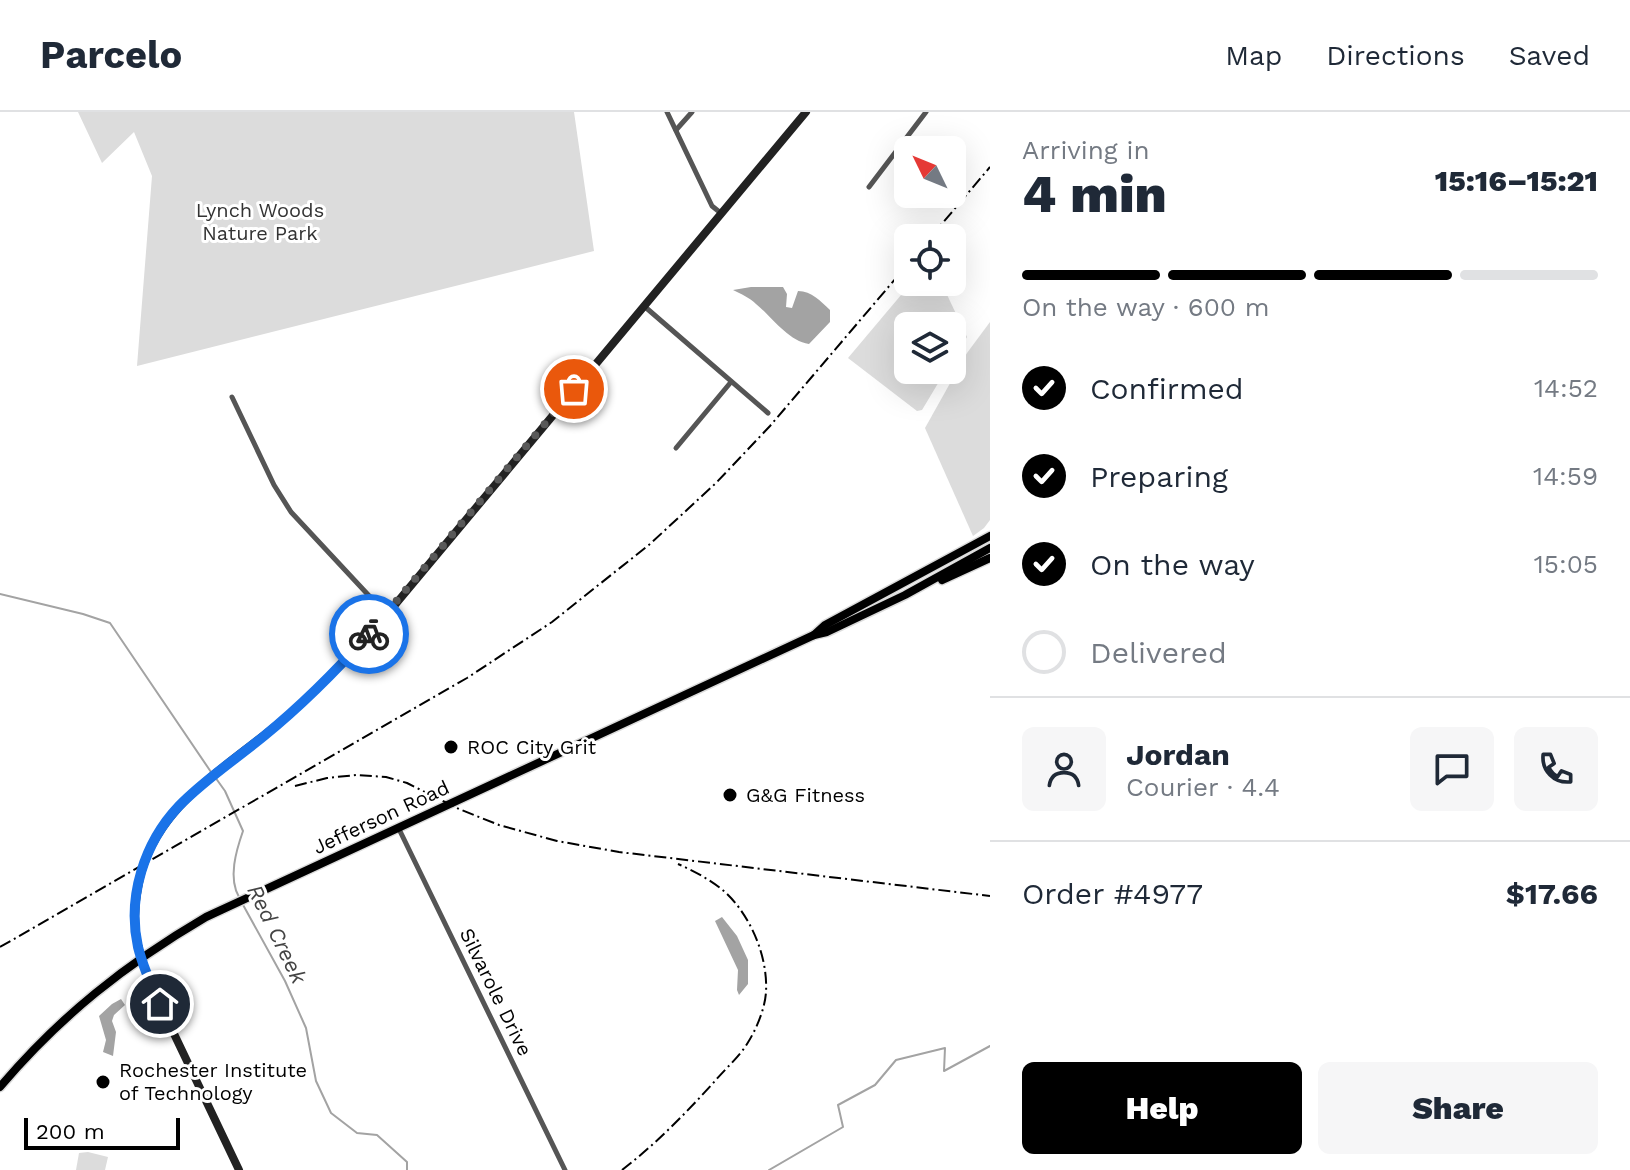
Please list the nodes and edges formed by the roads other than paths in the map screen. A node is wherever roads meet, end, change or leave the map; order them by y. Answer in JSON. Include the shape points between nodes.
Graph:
{"nodes":[{"id":1,"x":667,"y":112,"type":"edge"},
{"id":2,"x":692,"y":112,"type":"edge"},
{"id":3,"x":806,"y":112,"type":"edge"},
{"id":4,"x":926,"y":112,"type":"edge"},
{"id":5,"x":676,"y":130,"type":"junction"},
{"id":6,"x":869,"y":187,"type":"dead end"},
{"id":7,"x":722,"y":214,"type":"junction"},
{"id":8,"x":643,"y":306,"type":"junction"},
{"id":9,"x":731,"y":382,"type":"junction"},
{"id":10,"x":232,"y":397,"type":"dead end"},
{"id":11,"x":768,"y":413,"type":"dead end"},
{"id":12,"x":676,"y":448,"type":"dead end"},
{"id":13,"x":990,"y":536,"type":"edge"},
{"id":14,"x":990,"y":548,"type":"edge"},
{"id":15,"x":990,"y":558,"type":"edge"},
{"id":16,"x":905,"y":595,"type":"junction"},
{"id":17,"x":387,"y":615,"type":"junction"},
{"id":18,"x":814,"y":635,"type":"junction"},
{"id":19,"x":398,"y":827,"type":"junction"},
{"id":20,"x":141,"y":957,"type":"junction"},
{"id":21,"x":0,"y":1087,"type":"edge"},
{"id":22,"x":239,"y":1170,"type":"edge"},
{"id":23,"x":565,"y":1170,"type":"edge"}],
"edges":[{"from":1,"to":5,"type":"street"},
{"from":2,"to":5,"type":"street"},
{"from":3,"to":7,"type":"street"},
{"from":4,"to":6,"type":"street"},
{"from":5,"to":7,"type":"street","via":[[712,206]]},
{"from":7,"to":8,"type":"street"},
{"from":8,"to":9,"type":"street"},
{"from":8,"to":17,"type":"street"},
{"from":9,"to":11,"type":"street"},
{"from":9,"to":12,"type":"street"},
{"from":10,"to":17,"type":"street","via":[[286,505]]},
{"from":13,"to":18,"type":"main road","name":"Jefferson Road"},
{"from":14,"to":16,"type":"main road","name":"Jefferson Road"},
{"from":15,"to":16,"type":"main road"},
{"from":16,"to":18,"type":"main road","name":"Jefferson Road"},
{"from":17,"to":20,"type":"street","via":[[314,693],[201,786],[165,823],[143,865],[135,915]]},
{"from":18,"to":19,"type":"main road","name":"Jefferson Road"},
{"from":19,"to":20,"type":"main road","name":"Jefferson Road","via":[[233,904]]},
{"from":19,"to":23,"type":"street","name":"Silvarole Drive"},
{"from":20,"to":21,"type":"main road","name":"Jefferson Road","via":[[62,1020]]},
{"from":20,"to":22,"type":"street"}]}
